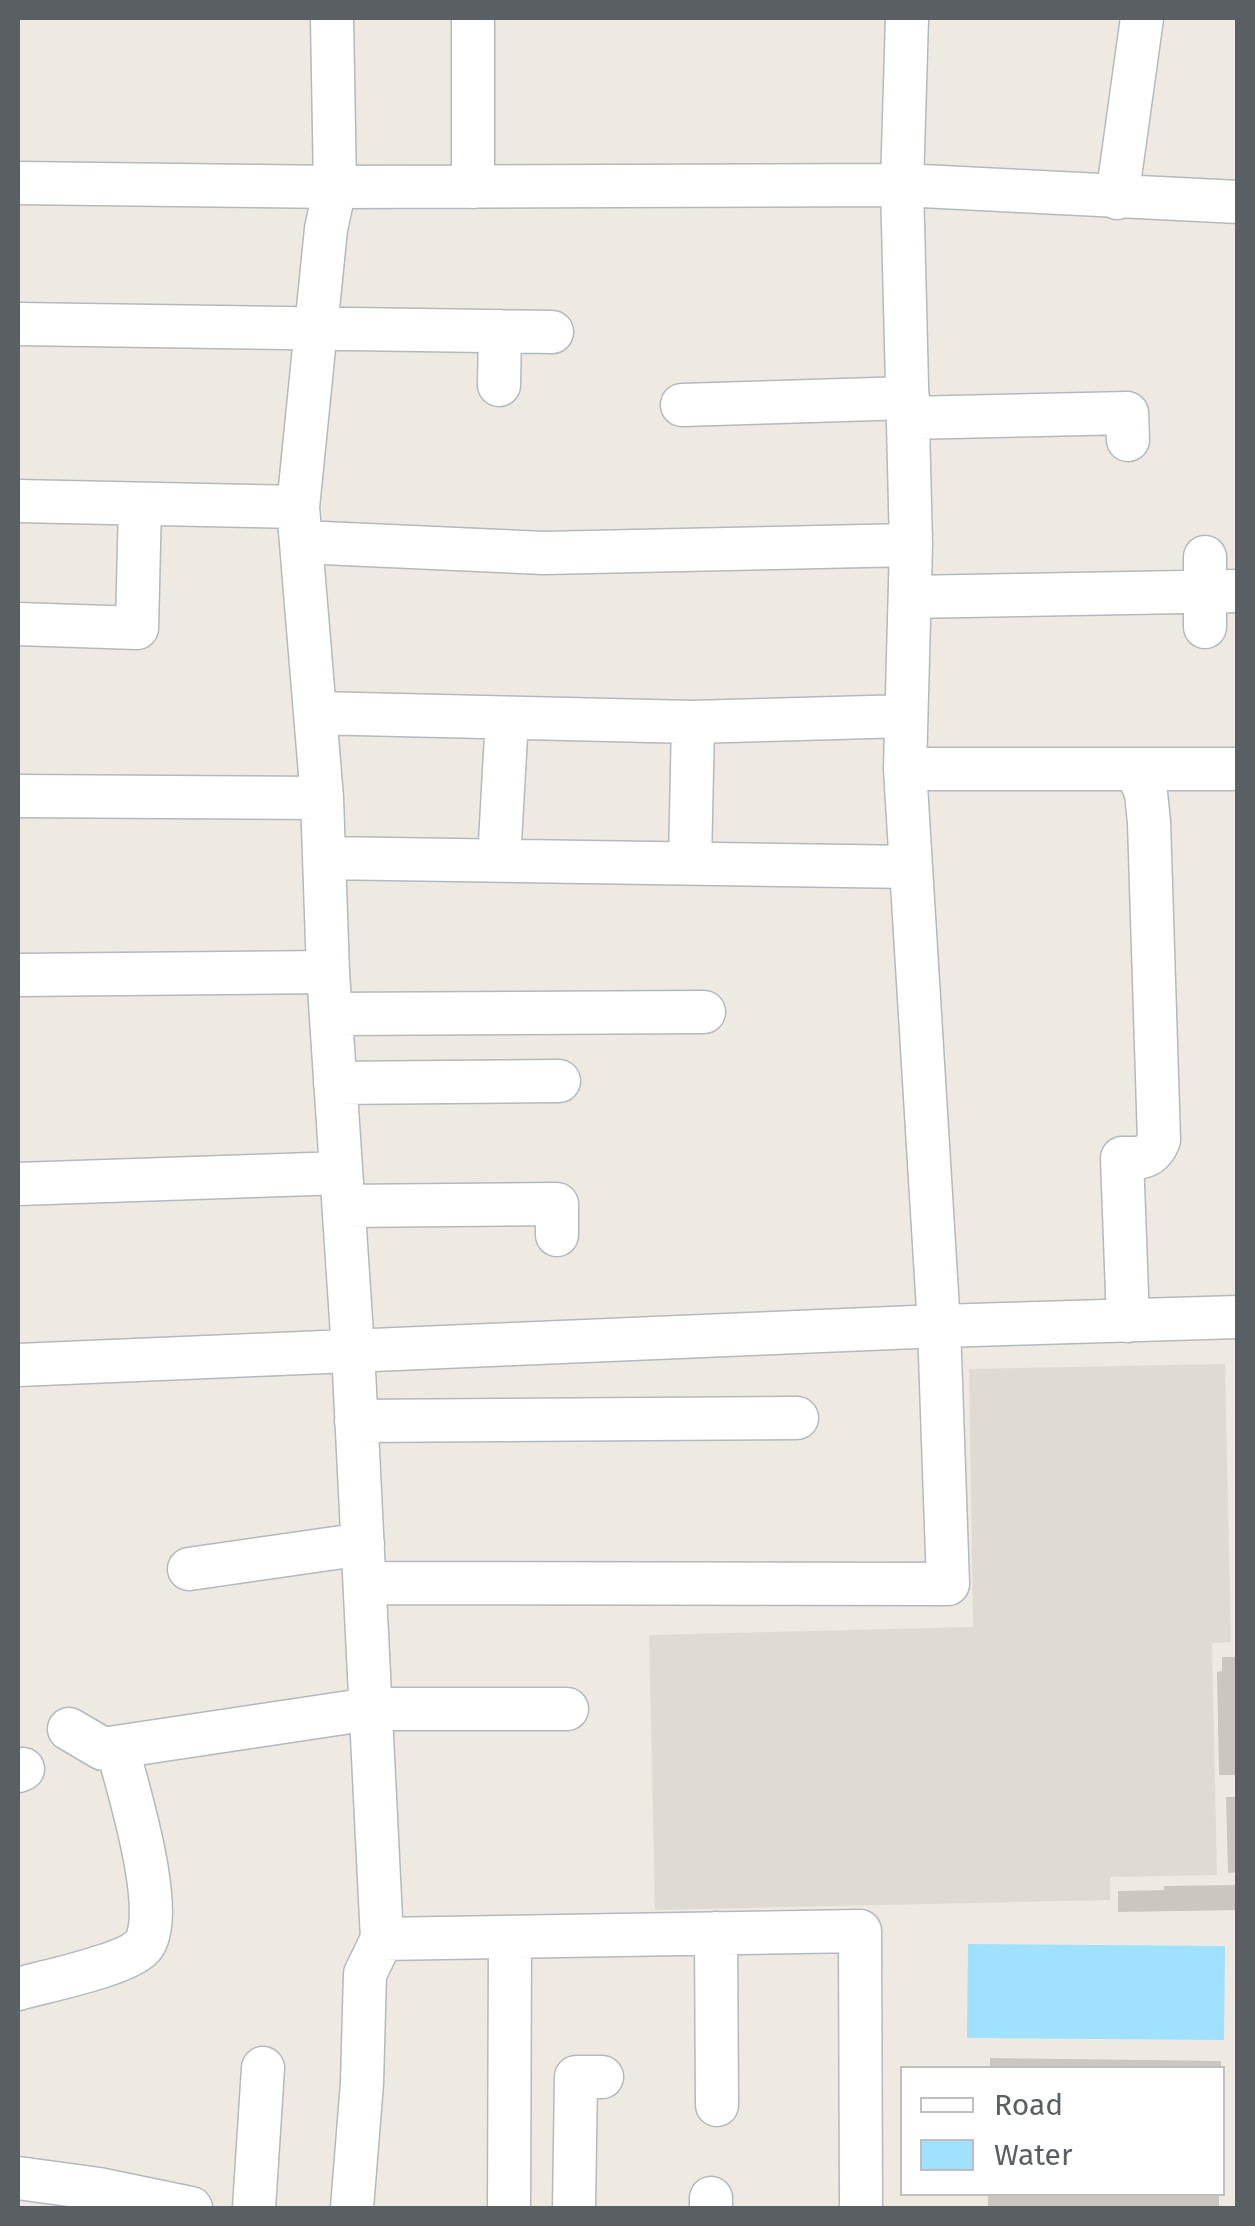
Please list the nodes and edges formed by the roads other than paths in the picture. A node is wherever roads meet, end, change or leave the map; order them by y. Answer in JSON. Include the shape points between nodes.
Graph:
{"nodes":[{"id":1,"x":332,"y":18,"type":"edge"},
{"id":2,"x":472,"y":18,"type":"edge"},
{"id":3,"x":907,"y":18,"type":"edge"},
{"id":4,"x":1142,"y":18,"type":"edge"},
{"id":5,"x":18,"y":183,"type":"edge"},
{"id":6,"x":902,"y":185,"type":"junction"},
{"id":7,"x":335,"y":187,"type":"junction"},
{"id":8,"x":473,"y":187,"type":"junction"},
{"id":9,"x":1117,"y":198,"type":"junction"},
{"id":10,"x":1238,"y":202,"type":"edge"},
{"id":11,"x":18,"y":324,"type":"edge"},
{"id":12,"x":316,"y":330,"type":"junction"},
{"id":13,"x":500,"y":332,"type":"junction"},
{"id":14,"x":552,"y":332,"type":"dead end"},
{"id":15,"x":499,"y":385,"type":"dead end"},
{"id":16,"x":682,"y":406,"type":"dead end"},
{"id":17,"x":908,"y":408,"type":"junction"},
{"id":18,"x":1128,"y":440,"type":"dead end"},
{"id":19,"x":18,"y":501,"type":"edge"},
{"id":20,"x":140,"y":504,"type":"junction"},
{"id":21,"x":299,"y":524,"type":"junction"},
{"id":22,"x":911,"y":545,"type":"junction"},
{"id":23,"x":1213,"y":592,"type":"edge"},
{"id":24,"x":910,"y":596,"type":"junction"},
{"id":25,"x":18,"y":624,"type":"edge"},
{"id":26,"x":315,"y":713,"type":"junction"},
{"id":27,"x":906,"y":716,"type":"junction"},
{"id":28,"x":506,"y":718,"type":"junction"},
{"id":29,"x":693,"y":722,"type":"junction"},
{"id":30,"x":905,"y":768,"type":"junction"},
{"id":31,"x":1136,"y":768,"type":"junction"},
{"id":32,"x":1238,"y":769,"type":"edge"},
{"id":33,"x":18,"y":796,"type":"edge"},
{"id":34,"x":322,"y":798,"type":"junction"},
{"id":35,"x":324,"y":858,"type":"junction"},
{"id":36,"x":499,"y":860,"type":"junction"},
{"id":37,"x":690,"y":863,"type":"junction"},
{"id":38,"x":911,"y":867,"type":"junction"},
{"id":39,"x":328,"y":972,"type":"junction"},
{"id":40,"x":18,"y":975,"type":"edge"},
{"id":41,"x":704,"y":1012,"type":"dead end"},
{"id":42,"x":331,"y":1014,"type":"junction"},
{"id":43,"x":559,"y":1082,"type":"dead end"},
{"id":44,"x":335,"y":1083,"type":"junction"},
{"id":45,"x":18,"y":1184,"type":"edge"},
{"id":46,"x":342,"y":1189,"type":"junction"},
{"id":47,"x":557,"y":1235,"type":"dead end"},
{"id":48,"x":1238,"y":1318,"type":"edge"},
{"id":49,"x":1128,"y":1321,"type":"junction"},
{"id":50,"x":939,"y":1326,"type":"junction"},
{"id":51,"x":353,"y":1350,"type":"junction"},
{"id":52,"x":18,"y":1365,"type":"edge"},
{"id":53,"x":797,"y":1418,"type":"dead end"},
{"id":54,"x":356,"y":1422,"type":"junction"},
{"id":55,"x":364,"y":1563,"type":"junction"},
{"id":56,"x":188,"y":1569,"type":"dead end"},
{"id":57,"x":567,"y":1708,"type":"dead end"},
{"id":58,"x":370,"y":1709,"type":"junction"},
{"id":59,"x":69,"y":1730,"type":"dead end"},
{"id":60,"x":118,"y":1747,"type":"junction"},
{"id":61,"x":716,"y":1933,"type":"junction"},
{"id":62,"x":510,"y":1937,"type":"junction"},
{"id":63,"x":382,"y":1939,"type":"junction"},
{"id":64,"x":21,"y":1981,"type":"edge"},
{"id":65,"x":263,"y":2068,"type":"dead end"},
{"id":66,"x":602,"y":2077,"type":"dead end"},
{"id":67,"x":718,"y":2105,"type":"dead end"},
{"id":68,"x":20,"y":2188,"type":"edge"},
{"id":69,"x":191,"y":2208,"type":"edge"},
{"id":70,"x":254,"y":2208,"type":"edge"},
{"id":71,"x":352,"y":2208,"type":"edge"},
{"id":72,"x":510,"y":2208,"type":"edge"},
{"id":73,"x":574,"y":2208,"type":"edge"},
{"id":74,"x":861,"y":2208,"type":"edge"}],
"edges":[{"from":1,"to":7,"type":"street"},
{"from":2,"to":8,"type":"street"},
{"from":3,"to":6,"type":"street"},
{"from":4,"to":9,"type":"street"},
{"from":5,"to":7,"type":"street"},
{"from":6,"to":8,"type":"street"},
{"from":6,"to":9,"type":"street"},
{"from":6,"to":17,"type":"street"},
{"from":7,"to":8,"type":"street"},
{"from":7,"to":12,"type":"street"},
{"from":9,"to":10,"type":"street"},
{"from":11,"to":12,"type":"street"},
{"from":12,"to":13,"type":"street"},
{"from":12,"to":21,"type":"street"},
{"from":13,"to":14,"type":"street"},
{"from":13,"to":15,"type":"street"},
{"from":16,"to":17,"type":"street"},
{"from":17,"to":18,"type":"street","via":[[1127,413]]},
{"from":17,"to":22,"type":"street"},
{"from":19,"to":20,"type":"street"},
{"from":20,"to":21,"type":"street"},
{"from":20,"to":25,"type":"street","via":[[136,628]]},
{"from":21,"to":22,"type":"street","via":[[544,553]]},
{"from":21,"to":26,"type":"street"},
{"from":22,"to":24,"type":"street"},
{"from":23,"to":24,"type":"street"},
{"from":24,"to":27,"type":"street"},
{"from":26,"to":28,"type":"street"},
{"from":26,"to":34,"type":"street"},
{"from":27,"to":29,"type":"street"},
{"from":27,"to":30,"type":"street"},
{"from":28,"to":29,"type":"street"},
{"from":28,"to":36,"type":"street"},
{"from":29,"to":37,"type":"street"},
{"from":30,"to":31,"type":"street"},
{"from":30,"to":38,"type":"street"},
{"from":31,"to":32,"type":"street"},
{"from":31,"to":49,"type":"street","via":[[1149,822],[1138,997],[1158,1140],[1146,1158],[1122,1158]]},
{"from":33,"to":34,"type":"street"},
{"from":34,"to":35,"type":"street"},
{"from":35,"to":36,"type":"street"},
{"from":35,"to":39,"type":"street"},
{"from":36,"to":37,"type":"street"},
{"from":37,"to":38,"type":"street"},
{"from":38,"to":50,"type":"street"},
{"from":39,"to":40,"type":"street"},
{"from":39,"to":42,"type":"street"},
{"from":41,"to":42,"type":"street"},
{"from":42,"to":44,"type":"street"},
{"from":43,"to":44,"type":"street"},
{"from":44,"to":46,"type":"street"},
{"from":45,"to":46,"type":"street"},
{"from":46,"to":47,"type":"street","via":[[557,1204]]},
{"from":46,"to":51,"type":"street"},
{"from":48,"to":49,"type":"street"},
{"from":49,"to":50,"type":"street"},
{"from":50,"to":51,"type":"street"},
{"from":50,"to":55,"type":"street","via":[[948,1584]]},
{"from":51,"to":52,"type":"street"},
{"from":51,"to":54,"type":"street"},
{"from":53,"to":54,"type":"street"},
{"from":54,"to":55,"type":"street"},
{"from":55,"to":56,"type":"street"},
{"from":55,"to":58,"type":"street"},
{"from":57,"to":58,"type":"street"},
{"from":58,"to":60,"type":"street"},
{"from":58,"to":63,"type":"street"},
{"from":59,"to":60,"type":"street","via":[[103,1749]]},
{"from":60,"to":64,"type":"street","via":[[149,1877],[152,1932],[126,1958]]},
{"from":61,"to":62,"type":"street"},
{"from":61,"to":67,"type":"street"},
{"from":61,"to":74,"type":"street","via":[[860,1931]]},
{"from":62,"to":63,"type":"street"},
{"from":62,"to":72,"type":"street"},
{"from":63,"to":71,"type":"street","via":[[366,1974]]},
{"from":65,"to":70,"type":"street"},
{"from":66,"to":73,"type":"street","via":[[576,2078]]},
{"from":68,"to":69,"type":"street","via":[[99,2189]]}]}
